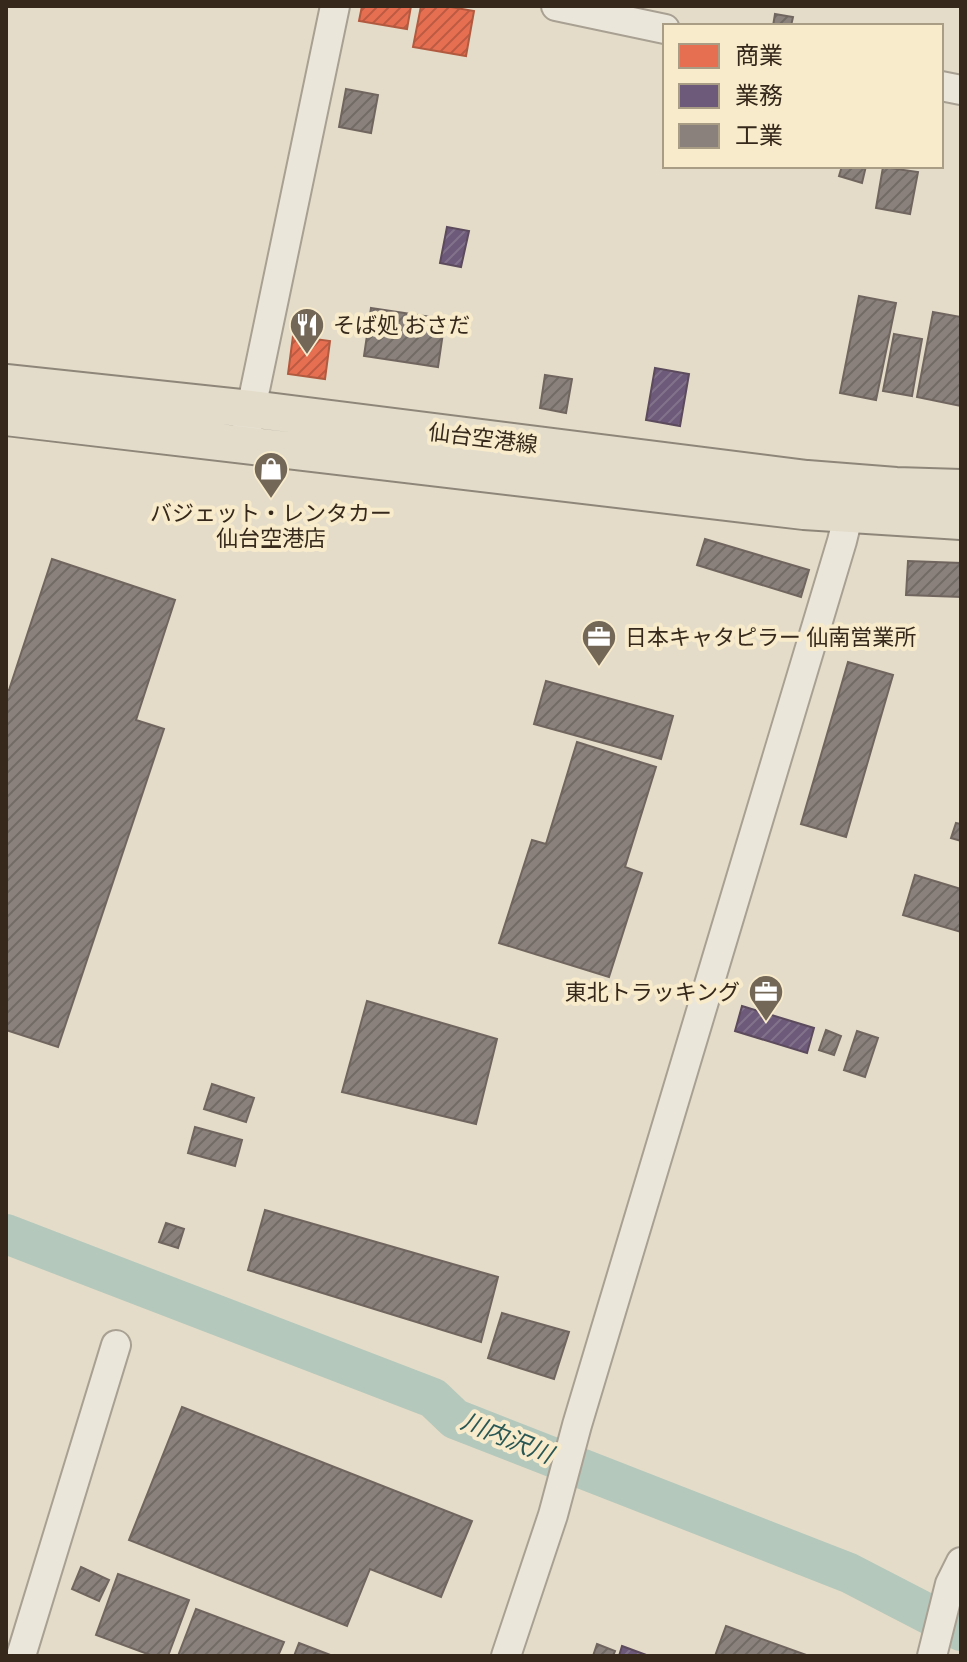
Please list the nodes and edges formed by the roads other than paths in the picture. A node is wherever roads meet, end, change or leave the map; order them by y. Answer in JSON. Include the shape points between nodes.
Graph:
{"nodes":[{"id":1,"x":335,"y":6,"type":"edge"},
{"id":2,"x":556,"y":6,"type":"edge"},
{"id":3,"x":663,"y":29,"type":"edge"},
{"id":4,"x":6,"y":383,"type":"edge"},
{"id":5,"x":250,"y":409,"type":"junction"},
{"id":6,"x":6,"y":417,"type":"edge"},
{"id":7,"x":244,"y":444,"type":"junction"},
{"id":8,"x":961,"y":488,"type":"edge"},
{"id":9,"x":852,"y":499,"type":"junction"},
{"id":10,"x":961,"y":521,"type":"edge"},
{"id":11,"x":116,"y":1345,"type":"dead end"},
{"id":12,"x":955,"y":1573,"type":"edge"},
{"id":13,"x":21,"y":1656,"type":"edge"},
{"id":14,"x":506,"y":1656,"type":"edge"},
{"id":15,"x":932,"y":1656,"type":"edge"}],
"edges":[{"from":1,"to":5,"type":"street"},
{"from":2,"to":3,"type":"street"},
{"from":4,"to":5,"type":"main road","name":"仙台空港線"},
{"from":5,"to":7,"type":"street"},
{"from":5,"to":9,"type":"main road","name":"仙台空港線"},
{"from":6,"to":7,"type":"main road","name":"仙台空港線"},
{"from":7,"to":9,"type":"main road","name":"仙台空港線"},
{"from":8,"to":9,"type":"main road","name":"仙台空港線"},
{"from":9,"to":10,"type":"main road","name":"仙台空港線"},
{"from":9,"to":14,"type":"street","via":[[553,1515]]},
{"from":11,"to":13,"type":"street"},
{"from":12,"to":15,"type":"street"}]}
